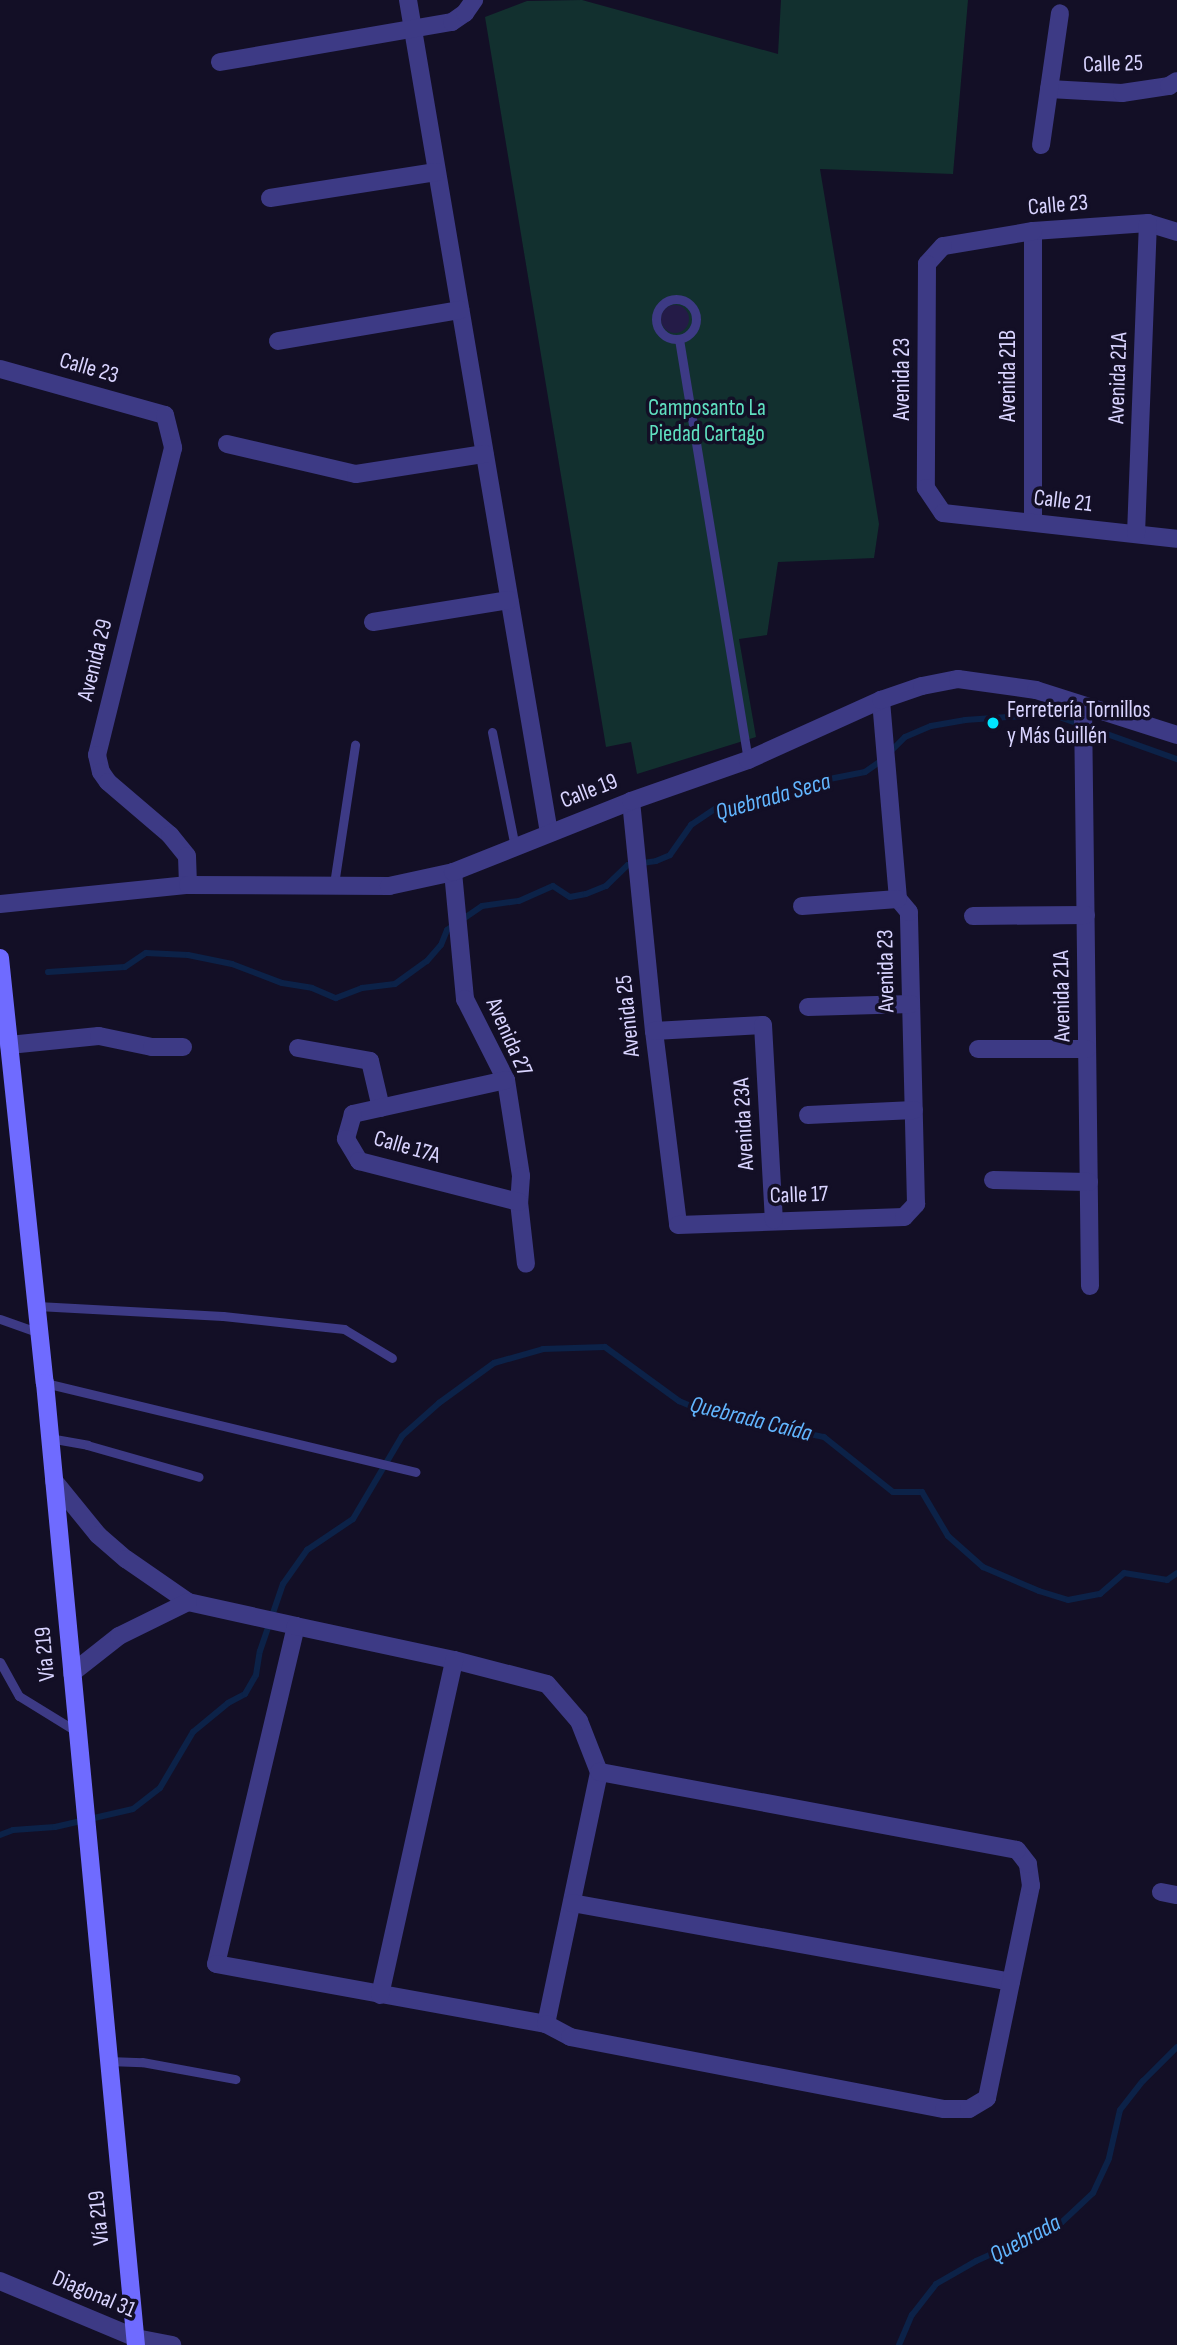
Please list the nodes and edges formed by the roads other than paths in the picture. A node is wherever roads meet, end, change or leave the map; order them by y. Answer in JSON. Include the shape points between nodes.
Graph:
{"nodes":[{"id":1,"x":408,"y":0,"type":"edge"},
{"id":2,"x":474,"y":0,"type":"edge"},
{"id":3,"x":1060,"y":13,"type":"dead end"},
{"id":4,"x":413,"y":28,"type":"junction"},
{"id":5,"x":220,"y":62,"type":"dead end"},
{"id":6,"x":1177,"y":81,"type":"edge"},
{"id":7,"x":1049,"y":89,"type":"junction"},
{"id":8,"x":1041,"y":145,"type":"dead end"},
{"id":9,"x":436,"y":172,"type":"junction"},
{"id":10,"x":270,"y":198,"type":"dead end"},
{"id":11,"x":1148,"y":223,"type":"junction"},
{"id":12,"x":1033,"y":231,"type":"junction"},
{"id":13,"x":1177,"y":232,"type":"edge"},
{"id":14,"x":943,"y":246,"type":"joint"},
{"id":15,"x":460,"y":310,"type":"junction"},
{"id":16,"x":679,"y":339,"type":"junction"},
{"id":17,"x":278,"y":341,"type":"dead end"},
{"id":18,"x":0,"y":369,"type":"edge"},
{"id":19,"x":165,"y":415,"type":"joint"},
{"id":20,"x":227,"y":444,"type":"dead end"},
{"id":21,"x":485,"y":454,"type":"junction"},
{"id":22,"x":943,"y":513,"type":"joint"},
{"id":23,"x":1033,"y":522,"type":"junction"},
{"id":24,"x":1136,"y":534,"type":"junction"},
{"id":25,"x":1177,"y":538,"type":"edge"},
{"id":26,"x":509,"y":600,"type":"junction"},
{"id":27,"x":373,"y":622,"type":"dead end"},
{"id":28,"x":881,"y":700,"type":"junction"},
{"id":29,"x":1083,"y":706,"type":"junction"},
{"id":30,"x":492,"y":732,"type":"dead end"},
{"id":31,"x":1177,"y":735,"type":"edge"},
{"id":32,"x":355,"y":745,"type":"dead end"},
{"id":33,"x":748,"y":760,"type":"junction"},
{"id":34,"x":631,"y":801,"type":"junction"},
{"id":35,"x":549,"y":833,"type":"junction"},
{"id":36,"x":515,"y":847,"type":"junction"},
{"id":37,"x":453,"y":872,"type":"junction"},
{"id":38,"x":334,"y":884,"type":"junction"},
{"id":39,"x":188,"y":885,"type":"junction"},
{"id":40,"x":898,"y":899,"type":"junction"},
{"id":41,"x":0,"y":904,"type":"edge"},
{"id":42,"x":802,"y":906,"type":"dead end"},
{"id":43,"x":1086,"y":915,"type":"junction"},
{"id":44,"x":973,"y":916,"type":"dead end"},
{"id":45,"x":0,"y":958,"type":"edge"},
{"id":46,"x":911,"y":1004,"type":"junction"},
{"id":47,"x":808,"y":1007,"type":"dead end"},
{"id":48,"x":654,"y":1031,"type":"junction"},
{"id":49,"x":9,"y":1045,"type":"junction"},
{"id":50,"x":183,"y":1047,"type":"dead end"},
{"id":51,"x":298,"y":1048,"type":"dead end"},
{"id":52,"x":978,"y":1049,"type":"dead end"},
{"id":53,"x":1087,"y":1049,"type":"junction"},
{"id":54,"x":506,"y":1080,"type":"junction"},
{"id":55,"x":381,"y":1108,"type":"junction"},
{"id":56,"x":914,"y":1110,"type":"junction"},
{"id":57,"x":808,"y":1115,"type":"dead end"},
{"id":58,"x":993,"y":1180,"type":"dead end"},
{"id":59,"x":1089,"y":1182,"type":"junction"},
{"id":60,"x":519,"y":1202,"type":"junction"},
{"id":61,"x":916,"y":1204,"type":"joint"},
{"id":62,"x":774,"y":1220,"type":"junction"},
{"id":63,"x":678,"y":1225,"type":"joint"},
{"id":64,"x":526,"y":1264,"type":"dead end"},
{"id":65,"x":1090,"y":1286,"type":"dead end"},
{"id":66,"x":37,"y":1306,"type":"junction"},
{"id":67,"x":0,"y":1319,"type":"edge"},
{"id":68,"x":40,"y":1333,"type":"junction"},
{"id":69,"x":393,"y":1358,"type":"dead end"},
{"id":70,"x":45,"y":1383,"type":"junction"},
{"id":71,"x":49,"y":1438,"type":"junction"},
{"id":72,"x":415,"y":1472,"type":"dead end"},
{"id":73,"x":199,"y":1477,"type":"dead end"},
{"id":74,"x":54,"y":1481,"type":"junction"},
{"id":75,"x":188,"y":1602,"type":"junction"},
{"id":76,"x":296,"y":1626,"type":"junction"},
{"id":77,"x":454,"y":1660,"type":"junction"},
{"id":78,"x":0,"y":1662,"type":"edge"},
{"id":79,"x":72,"y":1674,"type":"junction"},
{"id":80,"x":76,"y":1731,"type":"junction"},
{"id":81,"x":599,"y":1772,"type":"junction"},
{"id":82,"x":572,"y":1903,"type":"junction"},
{"id":83,"x":1011,"y":1982,"type":"junction"},
{"id":84,"x":380,"y":1995,"type":"junction"},
{"id":85,"x":546,"y":2024,"type":"junction"},
{"id":86,"x":108,"y":2061,"type":"junction"},
{"id":87,"x":235,"y":2079,"type":"dead end"},
{"id":88,"x":0,"y":2281,"type":"edge"},
{"id":89,"x":136,"y":2341,"type":"edge"},
{"id":90,"x":172,"y":2345,"type":"edge"}],
"edges":[{"from":1,"to":4,"type":"street"},
{"from":2,"to":4,"type":"street","via":[[452,22]]},
{"from":3,"to":7,"type":"street"},
{"from":4,"to":5,"type":"street"},
{"from":4,"to":9,"type":"street"},
{"from":6,"to":7,"type":"street","name":"Calle 25","via":[[1122,93]]},
{"from":7,"to":8,"type":"street"},
{"from":9,"to":10,"type":"street"},
{"from":9,"to":15,"type":"street"},
{"from":11,"to":12,"type":"street","name":"Calle 23"},
{"from":11,"to":13,"type":"street","name":"Calle 23"},
{"from":11,"to":24,"type":"street","name":"Avenida 21A"},
{"from":12,"to":14,"type":"street","name":"Calle 23"},
{"from":12,"to":23,"type":"street","name":"Avenida 21B"},
{"from":14,"to":22,"type":"street","name":"Avenida 23","via":[[927,264],[926,488]]},
{"from":15,"to":17,"type":"street"},
{"from":15,"to":21,"type":"street"},
{"from":16,"to":16,"type":"lane","via":[[660,332],[655,319],[660,306],[672,299],[689,304],[695,315],[690,333]]},
{"from":16,"to":33,"type":"lane"},
{"from":18,"to":19,"type":"street","name":"Calle 23"},
{"from":19,"to":39,"type":"street","name":"Avenida 29","via":[[173,448],[97,755],[108,782],[170,835],[187,856]]},
{"from":20,"to":21,"type":"street","via":[[356,474]]},
{"from":21,"to":26,"type":"street"},
{"from":22,"to":23,"type":"street","name":"Calle 21"},
{"from":23,"to":24,"type":"street","name":"Calle 21"},
{"from":24,"to":25,"type":"street","name":"Calle 21"},
{"from":26,"to":27,"type":"street"},
{"from":26,"to":35,"type":"street"},
{"from":28,"to":29,"type":"street","name":"Calle 19","via":[[958,679],[1036,690]]},
{"from":28,"to":33,"type":"street","name":"Calle 19"},
{"from":28,"to":40,"type":"street","name":"Avenida 23"},
{"from":29,"to":31,"type":"street","name":"Calle 19"},
{"from":29,"to":43,"type":"street","name":"Avenida 21A"},
{"from":30,"to":36,"type":"lane"},
{"from":32,"to":38,"type":"lane"},
{"from":33,"to":34,"type":"street","name":"Calle 19"},
{"from":34,"to":35,"type":"street","name":"Calle 19"},
{"from":34,"to":48,"type":"street","name":"Avenida 25"},
{"from":35,"to":36,"type":"street","name":"Calle 19"},
{"from":36,"to":37,"type":"street","name":"Calle 19"},
{"from":37,"to":38,"type":"street","name":"Calle 19","via":[[389,886]]},
{"from":37,"to":54,"type":"street","name":"Avenida 27","via":[[465,999]]},
{"from":38,"to":39,"type":"street","name":"Calle 19"},
{"from":39,"to":41,"type":"street","name":"Calle 19"},
{"from":40,"to":42,"type":"street"},
{"from":40,"to":46,"type":"street","name":"Avenida 23","via":[[909,912]]},
{"from":43,"to":44,"type":"street"},
{"from":43,"to":53,"type":"street","name":"Avenida 21A"},
{"from":45,"to":49,"type":"main road","name":"Vía 219"},
{"from":46,"to":47,"type":"street"},
{"from":46,"to":56,"type":"street","name":"Avenida 23"},
{"from":48,"to":62,"type":"street","name":"Avenida 23A","via":[[763,1025]]},
{"from":48,"to":63,"type":"street","name":"Avenida 25"},
{"from":49,"to":50,"type":"street","via":[[99,1036],[152,1047]]},
{"from":49,"to":66,"type":"main road","name":"Vía 219"},
{"from":51,"to":55,"type":"street","via":[[370,1060]]},
{"from":52,"to":53,"type":"street"},
{"from":53,"to":59,"type":"street","name":"Avenida 21A"},
{"from":54,"to":55,"type":"street","name":"Calle 17A"},
{"from":54,"to":60,"type":"street","name":"Avenida 27","via":[[521,1175]]},
{"from":55,"to":60,"type":"street","name":"Calle 17A","via":[[353,1114],[346,1139],[359,1161]]},
{"from":56,"to":57,"type":"street"},
{"from":56,"to":61,"type":"street","name":"Avenida 23"},
{"from":58,"to":59,"type":"street"},
{"from":59,"to":65,"type":"street","name":"Avenida 21A"},
{"from":60,"to":64,"type":"street","name":"Avenida 27"},
{"from":61,"to":62,"type":"street","name":"Calle 17","via":[[904,1217]]},
{"from":62,"to":63,"type":"street","name":"Calle 17"},
{"from":66,"to":68,"type":"main road","name":"Vía 219"},
{"from":66,"to":69,"type":"lane","via":[[223,1316],[344,1329]]},
{"from":67,"to":68,"type":"lane"},
{"from":68,"to":70,"type":"main road","name":"Vía 219"},
{"from":70,"to":71,"type":"main road","name":"Vía 219"},
{"from":70,"to":72,"type":"lane"},
{"from":71,"to":73,"type":"lane"},
{"from":71,"to":74,"type":"main road","name":"Vía 219"},
{"from":74,"to":75,"type":"street","via":[[98,1535]]},
{"from":74,"to":79,"type":"main road","name":"Vía 219"},
{"from":75,"to":76,"type":"street"},
{"from":75,"to":79,"type":"street","via":[[119,1636]]},
{"from":76,"to":77,"type":"street"},
{"from":76,"to":84,"type":"street","via":[[216,1964]]},
{"from":77,"to":81,"type":"street","via":[[547,1684],[579,1721]]},
{"from":77,"to":84,"type":"street"},
{"from":78,"to":80,"type":"lane","via":[[19,1696]]},
{"from":79,"to":80,"type":"main road","name":"Vía 219"},
{"from":80,"to":86,"type":"main road","name":"Vía 219"},
{"from":81,"to":82,"type":"street"},
{"from":81,"to":83,"type":"street","via":[[1017,1850],[1028,1864],[1031,1886]]},
{"from":82,"to":83,"type":"street"},
{"from":82,"to":85,"type":"street"},
{"from":83,"to":85,"type":"street","via":[[988,2098],[969,2109],[944,2109],[570,2037]]},
{"from":84,"to":85,"type":"street"},
{"from":86,"to":87,"type":"lane","via":[[142,2062]]},
{"from":86,"to":89,"type":"main road","name":"Vía 219"},
{"from":88,"to":89,"type":"street","name":"Diagonal 31"},
{"from":89,"to":90,"type":"street","name":"Diagonal 31"}]}
